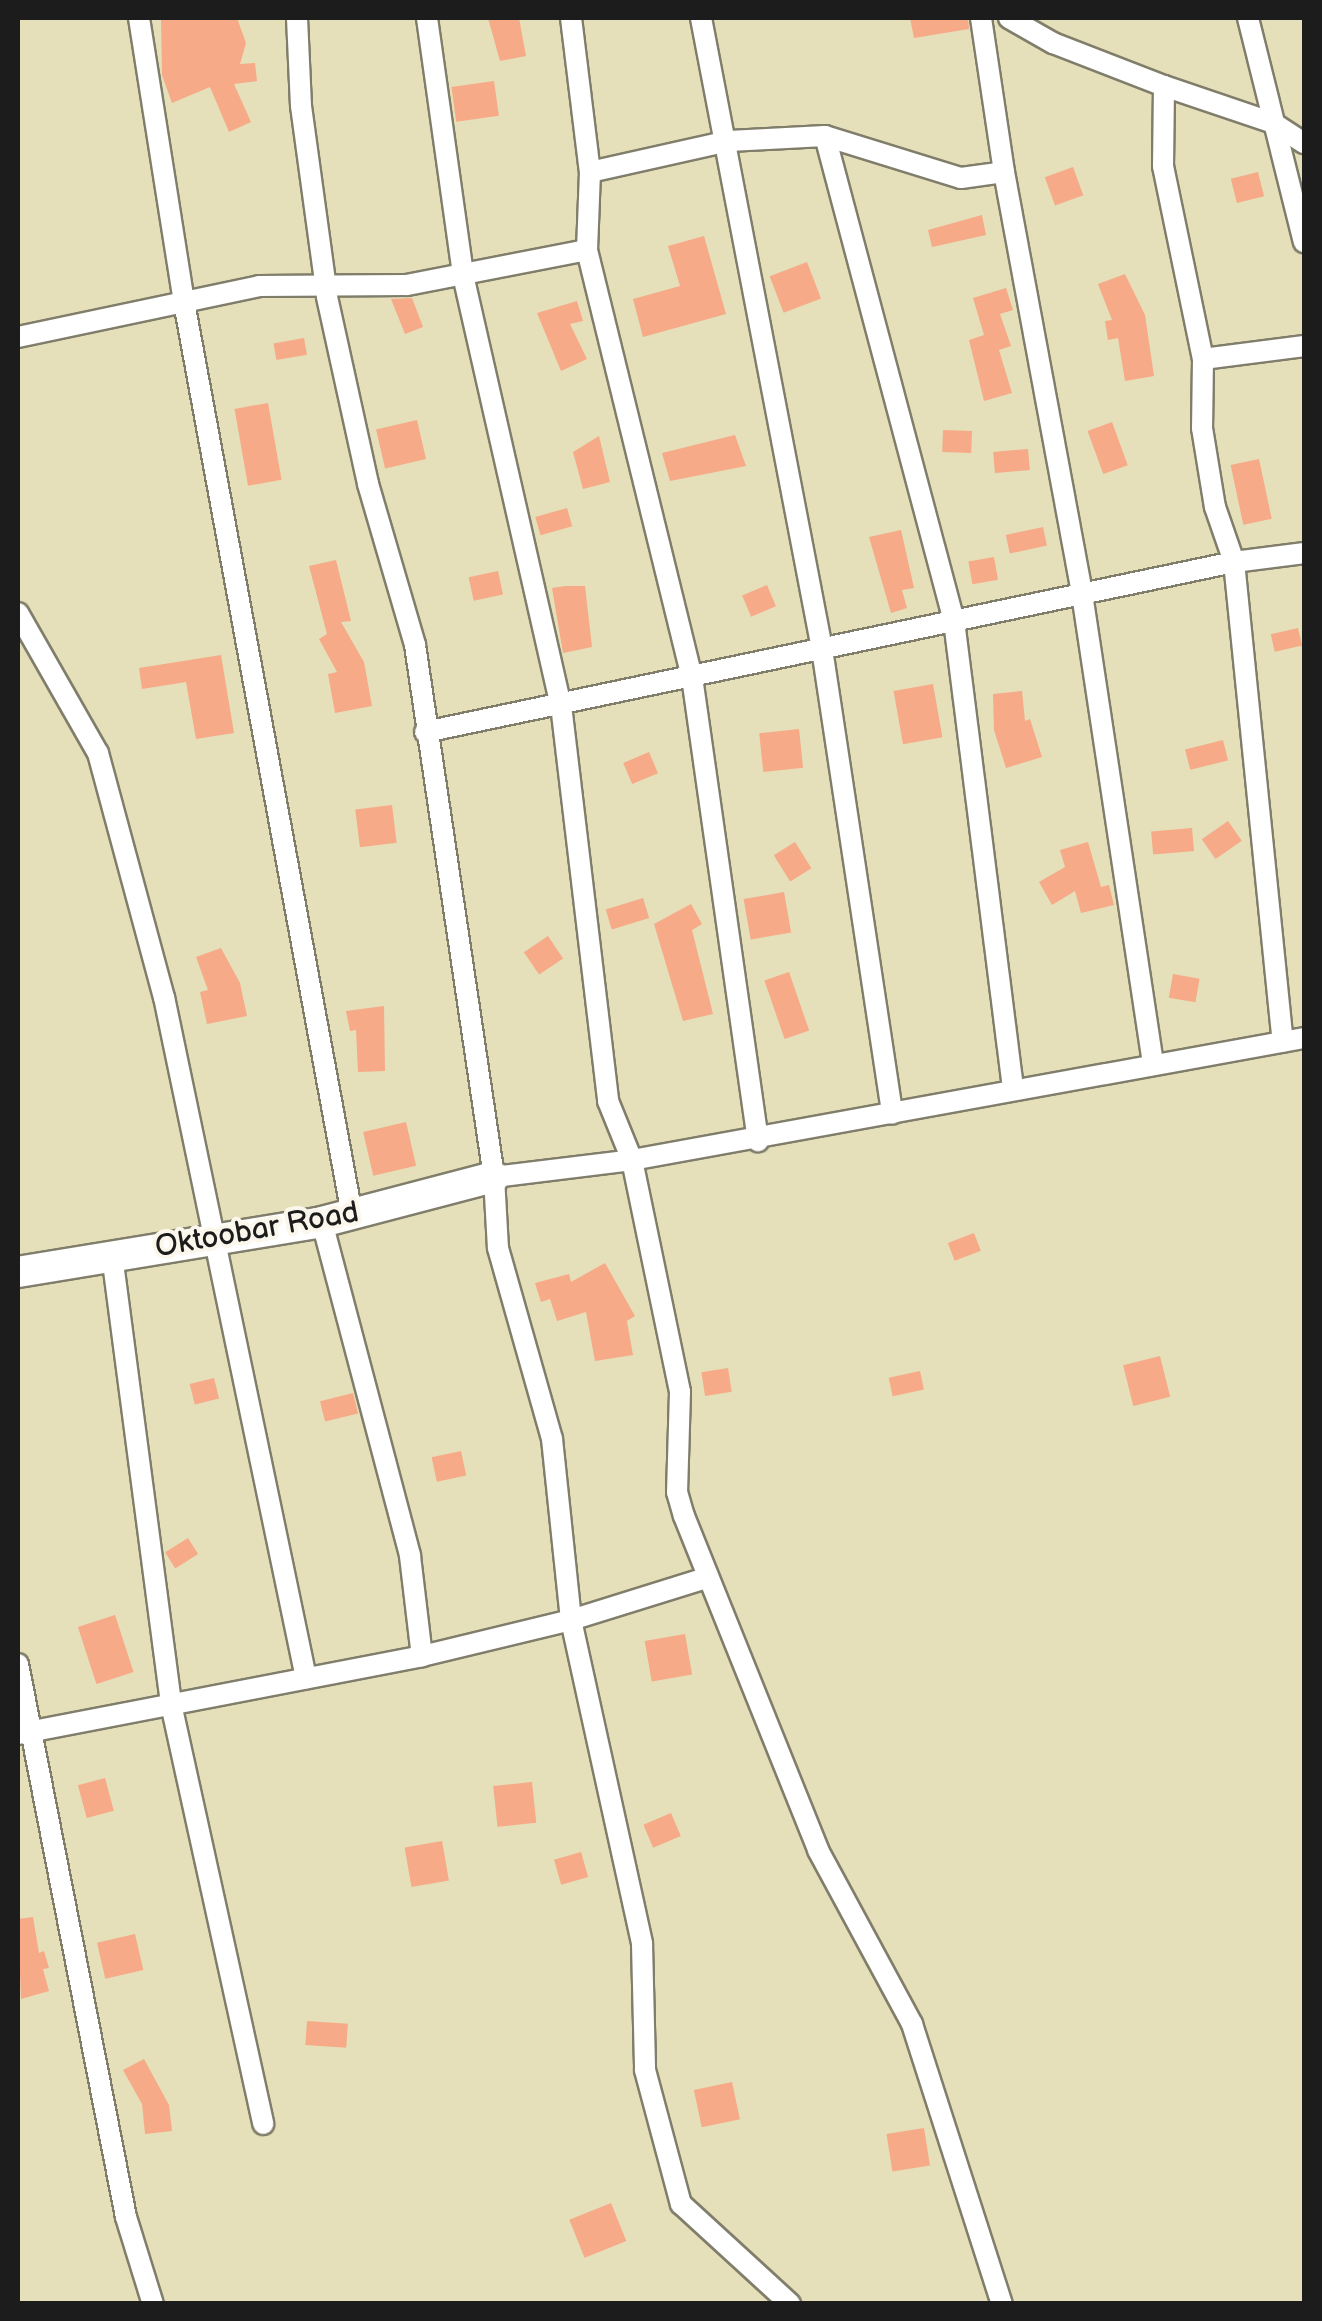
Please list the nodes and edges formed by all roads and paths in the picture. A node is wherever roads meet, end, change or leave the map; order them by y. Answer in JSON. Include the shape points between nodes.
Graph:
{"nodes":[{"id":1,"x":139,"y":18,"type":"edge"},
{"id":2,"x":297,"y":18,"type":"edge"},
{"id":3,"x":427,"y":18,"type":"edge"},
{"id":4,"x":571,"y":18,"type":"edge"},
{"id":5,"x":701,"y":18,"type":"edge"},
{"id":6,"x":980,"y":18,"type":"edge"},
{"id":7,"x":1009,"y":18,"type":"edge"},
{"id":8,"x":1248,"y":18,"type":"edge"},
{"id":9,"x":1164,"y":86,"type":"junction"},
{"id":10,"x":1274,"y":123,"type":"junction"},
{"id":11,"x":825,"y":136,"type":"junction"},
{"id":12,"x":729,"y":141,"type":"junction"},
{"id":13,"x":1304,"y":143,"type":"edge"},
{"id":14,"x":590,"y":172,"type":"junction"},
{"id":15,"x":1004,"y":172,"type":"junction"},
{"id":16,"x":1304,"y":242,"type":"edge"},
{"id":17,"x":588,"y":250,"type":"junction"},
{"id":18,"x":462,"y":276,"type":"junction"},
{"id":19,"x":325,"y":285,"type":"junction"},
{"id":20,"x":184,"y":302,"type":"junction"},
{"id":21,"x":18,"y":337,"type":"edge"},
{"id":22,"x":1304,"y":346,"type":"edge"},
{"id":23,"x":1203,"y":358,"type":"junction"},
{"id":24,"x":1304,"y":553,"type":"edge"},
{"id":25,"x":1234,"y":562,"type":"junction"},
{"id":26,"x":1082,"y":594,"type":"junction"},
{"id":27,"x":18,"y":613,"type":"edge"},
{"id":28,"x":954,"y":622,"type":"junction"},
{"id":29,"x":822,"y":649,"type":"junction"},
{"id":30,"x":692,"y":677,"type":"junction"},
{"id":31,"x":562,"y":705,"type":"junction"},
{"id":32,"x":425,"y":732,"type":"junction"},
{"id":33,"x":1294,"y":1040,"type":"edge"},
{"id":34,"x":1152,"y":1065,"type":"junction"},
{"id":35,"x":1012,"y":1089,"type":"junction"},
{"id":36,"x":892,"y":1114,"type":"junction"},
{"id":37,"x":758,"y":1141,"type":"junction"},
{"id":38,"x":632,"y":1160,"type":"junction"},
{"id":39,"x":494,"y":1177,"type":"junction"},
{"id":40,"x":337,"y":1218,"type":"junction"},
{"id":41,"x":210,"y":1238,"type":"junction"},
{"id":42,"x":112,"y":1255,"type":"junction"},
{"id":43,"x":18,"y":1272,"type":"edge"},
{"id":44,"x":706,"y":1578,"type":"junction"},
{"id":45,"x":572,"y":1620,"type":"junction"},
{"id":46,"x":422,"y":1656,"type":"junction"},
{"id":47,"x":18,"y":1664,"type":"edge"},
{"id":48,"x":306,"y":1678,"type":"junction"},
{"id":49,"x":172,"y":1704,"type":"junction"},
{"id":50,"x":25,"y":1733,"type":"edge"},
{"id":51,"x":263,"y":2124,"type":"dead end"},
{"id":52,"x":153,"y":2304,"type":"edge"},
{"id":53,"x":790,"y":2304,"type":"edge"},
{"id":54,"x":1002,"y":2304,"type":"edge"}],
"edges":[{"from":1,"to":20,"type":"street"},
{"from":2,"to":19,"type":"street","via":[[301,106]]},
{"from":3,"to":18,"type":"street"},
{"from":4,"to":14,"type":"street"},
{"from":5,"to":12,"type":"street"},
{"from":6,"to":15,"type":"street"},
{"from":7,"to":9,"type":"street","via":[[1053,43]]},
{"from":8,"to":10,"type":"street"},
{"from":9,"to":10,"type":"street"},
{"from":9,"to":23,"type":"street","via":[[1163,166]]},
{"from":10,"to":13,"type":"street"},
{"from":10,"to":16,"type":"street"},
{"from":11,"to":12,"type":"street"},
{"from":11,"to":15,"type":"street","via":[[940,176]]},
{"from":11,"to":28,"type":"street"},
{"from":12,"to":14,"type":"street"},
{"from":12,"to":29,"type":"street"},
{"from":14,"to":17,"type":"street"},
{"from":15,"to":26,"type":"street"},
{"from":17,"to":18,"type":"street"},
{"from":17,"to":30,"type":"street"},
{"from":18,"to":19,"type":"street"},
{"from":18,"to":31,"type":"street"},
{"from":19,"to":20,"type":"street","via":[[259,286]]},
{"from":19,"to":32,"type":"street","via":[[368,484],[415,645]]},
{"from":20,"to":21,"type":"street"},
{"from":20,"to":40,"type":"street"},
{"from":22,"to":23,"type":"street"},
{"from":23,"to":25,"type":"street","via":[[1202,428],[1215,507]]},
{"from":24,"to":25,"type":"street"},
{"from":25,"to":26,"type":"street"},
{"from":25,"to":33,"type":"street"},
{"from":26,"to":28,"type":"street"},
{"from":26,"to":34,"type":"street"},
{"from":27,"to":41,"type":"street","via":[[98,753],[164,998]]},
{"from":28,"to":29,"type":"street"},
{"from":28,"to":35,"type":"street"},
{"from":29,"to":30,"type":"street"},
{"from":29,"to":36,"type":"street"},
{"from":30,"to":31,"type":"street"},
{"from":30,"to":37,"type":"street"},
{"from":31,"to":32,"type":"street"},
{"from":31,"to":38,"type":"street","via":[[608,1101]]},
{"from":32,"to":39,"type":"street","via":[[444,818]]},
{"from":33,"to":34,"type":"street"},
{"from":34,"to":35,"type":"street"},
{"from":35,"to":36,"type":"street"},
{"from":36,"to":37,"type":"street"},
{"from":37,"to":38,"type":"street"},
{"from":38,"to":39,"type":"street"},
{"from":38,"to":44,"type":"street","via":[[680,1392],[677,1492]]},
{"from":39,"to":40,"type":"street","name":"Oktoobar Road"},
{"from":39,"to":45,"type":"street","via":[[498,1248],[552,1438]]},
{"from":40,"to":41,"type":"street","name":"Oktoobar Road"},
{"from":40,"to":46,"type":"street","via":[[410,1556]]},
{"from":41,"to":42,"type":"street","name":"Oktoobar Road"},
{"from":41,"to":48,"type":"street"},
{"from":42,"to":43,"type":"street","name":"Oktoobar Road"},
{"from":42,"to":49,"type":"street"},
{"from":44,"to":45,"type":"street"},
{"from":44,"to":54,"type":"street","via":[[818,1850],[912,2024]]},
{"from":45,"to":46,"type":"street"},
{"from":45,"to":53,"type":"street","via":[[642,1944],[645,2070],[681,2204]]},
{"from":46,"to":48,"type":"street"},
{"from":47,"to":50,"type":"street"},
{"from":48,"to":49,"type":"street"},
{"from":49,"to":50,"type":"street"},
{"from":49,"to":51,"type":"street"},
{"from":50,"to":52,"type":"street","via":[[126,2217]]}]}
